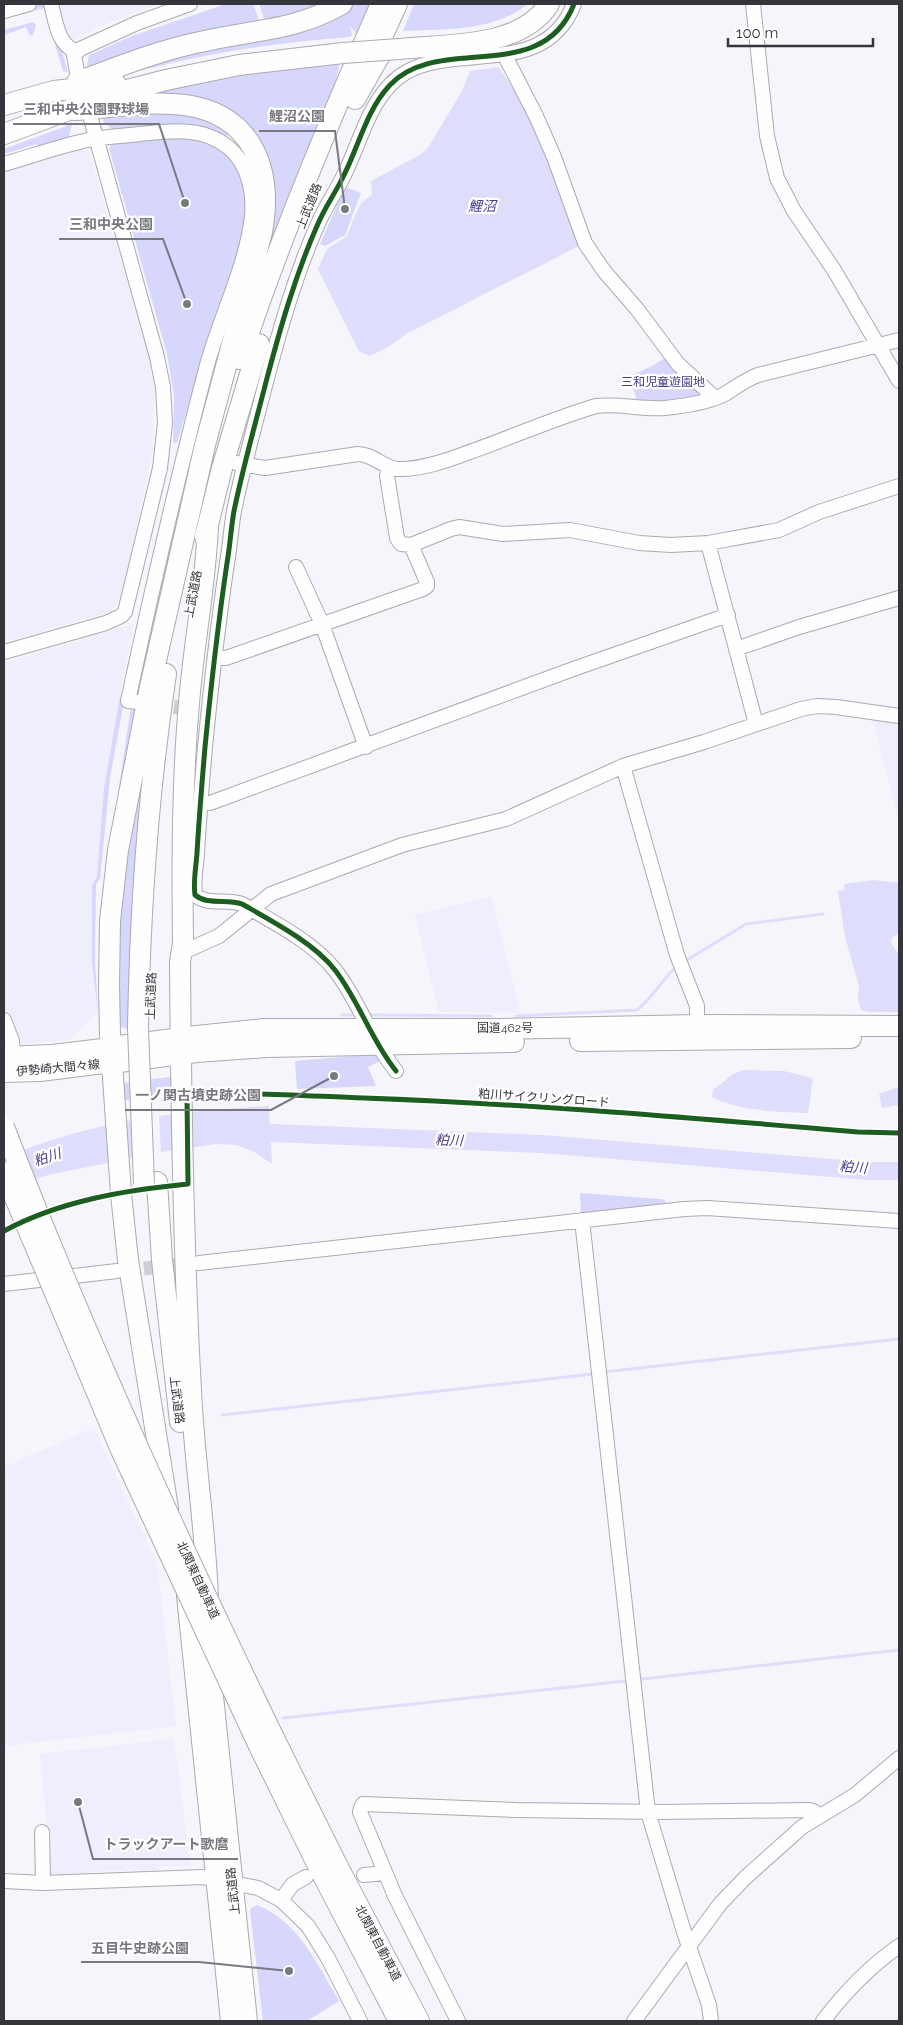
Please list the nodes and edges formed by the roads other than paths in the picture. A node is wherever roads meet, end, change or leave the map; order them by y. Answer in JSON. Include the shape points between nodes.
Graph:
{"nodes":[{"id":1,"x":29,"y":4,"type":"edge"},
{"id":2,"x":51,"y":4,"type":"edge"},
{"id":3,"x":190,"y":4,"type":"edge"},
{"id":4,"x":342,"y":4,"type":"edge"},
{"id":5,"x":381,"y":4,"type":"edge"},
{"id":6,"x":397,"y":4,"type":"edge"},
{"id":7,"x":405,"y":4,"type":"edge"},
{"id":8,"x":537,"y":4,"type":"edge"},
{"id":9,"x":550,"y":4,"type":"edge"},
{"id":10,"x":574,"y":4,"type":"edge"},
{"id":11,"x":753,"y":4,"type":"edge"},
{"id":12,"x":4,"y":11,"type":"edge"},
{"id":13,"x":400,"y":44,"type":"junction"},
{"id":14,"x":345,"y":49,"type":"junction"},
{"id":15,"x":76,"y":52,"type":"junction"},
{"id":16,"x":504,"y":54,"type":"junction"},
{"id":17,"x":77,"y":72,"type":"dead end"},
{"id":18,"x":54,"y":91,"type":"junction"},
{"id":19,"x":355,"y":99,"type":"junction"},
{"id":20,"x":4,"y":105,"type":"edge"},
{"id":21,"x":82,"y":114,"type":"junction"},
{"id":22,"x":4,"y":134,"type":"edge"},
{"id":23,"x":97,"y":139,"type":"junction"},
{"id":24,"x":4,"y":164,"type":"edge"},
{"id":25,"x":899,"y":340,"type":"edge"},
{"id":26,"x":878,"y":345,"type":"junction"},
{"id":27,"x":899,"y":381,"type":"edge"},
{"id":28,"x":715,"y":398,"type":"junction"},
{"id":29,"x":238,"y":464,"type":"junction"},
{"id":30,"x":389,"y":467,"type":"junction"},
{"id":31,"x":899,"y":486,"type":"edge"},
{"id":32,"x":200,"y":501,"type":"junction"},
{"id":33,"x":208,"y":526,"type":"junction"},
{"id":34,"x":708,"y":543,"type":"junction"},
{"id":35,"x":182,"y":544,"type":"junction"},
{"id":36,"x":411,"y":545,"type":"junction"},
{"id":37,"x":140,"y":554,"type":"junction"},
{"id":38,"x":159,"y":559,"type":"junction"},
{"id":39,"x":296,"y":567,"type":"dead end"},
{"id":40,"x":181,"y":588,"type":"junction"},
{"id":41,"x":899,"y":598,"type":"edge"},
{"id":42,"x":728,"y":615,"type":"junction"},
{"id":43,"x":322,"y":624,"type":"junction"},
{"id":44,"x":736,"y":649,"type":"junction"},
{"id":45,"x":4,"y":652,"type":"edge"},
{"id":46,"x":215,"y":658,"type":"junction"},
{"id":47,"x":138,"y":702,"type":"dead end"},
{"id":48,"x":899,"y":716,"type":"edge"},
{"id":49,"x":756,"y":724,"type":"junction"},
{"id":50,"x":366,"y":747,"type":"junction"},
{"id":51,"x":623,"y":766,"type":"junction"},
{"id":52,"x":200,"y":802,"type":"junction"},
{"id":53,"x":251,"y":909,"type":"junction"},
{"id":54,"x":181,"y":953,"type":"junction"},
{"id":55,"x":4,"y":1020,"type":"edge"},
{"id":56,"x":899,"y":1026,"type":"edge"},
{"id":57,"x":144,"y":1028,"type":"junction"},
{"id":58,"x":697,"y":1032,"type":"junction"},
{"id":59,"x":374,"y":1036,"type":"junction"},
{"id":60,"x":899,"y":1038,"type":"edge"},
{"id":61,"x":180,"y":1046,"type":"junction"},
{"id":62,"x":111,"y":1055,"type":"junction"},
{"id":63,"x":8,"y":1056,"type":"edge"},
{"id":64,"x":396,"y":1071,"type":"dead end"},
{"id":65,"x":4,"y":1073,"type":"edge"},
{"id":66,"x":4,"y":1127,"type":"edge"},
{"id":67,"x":4,"y":1172,"type":"edge"},
{"id":68,"x":150,"y":1183,"type":"junction"},
{"id":69,"x":582,"y":1220,"type":"junction"},
{"id":70,"x":899,"y":1221,"type":"edge"},
{"id":71,"x":199,"y":1263,"type":"tunnel mouth"},
{"id":72,"x":117,"y":1272,"type":"tunnel mouth"},
{"id":73,"x":4,"y":1284,"type":"edge"},
{"id":74,"x":185,"y":1580,"type":"junction"},
{"id":75,"x":209,"y":1651,"type":"junction"},
{"id":76,"x":266,"y":1742,"type":"junction"},
{"id":77,"x":899,"y":1758,"type":"edge"},
{"id":78,"x":648,"y":1812,"type":"junction"},
{"id":79,"x":819,"y":1816,"type":"junction"},
{"id":80,"x":42,"y":1832,"type":"dead end"},
{"id":81,"x":385,"y":1873,"type":"junction"},
{"id":82,"x":364,"y":1874,"type":"dead end"},
{"id":83,"x":306,"y":1877,"type":"dead end"},
{"id":84,"x":4,"y":1881,"type":"edge"},
{"id":85,"x":225,"y":1882,"type":"junction"},
{"id":86,"x":43,"y":1884,"type":"junction"},
{"id":87,"x":281,"y":1900,"type":"junction"},
{"id":88,"x":690,"y":1944,"type":"junction"},
{"id":89,"x":899,"y":1946,"type":"edge"},
{"id":90,"x":231,"y":2021,"type":"edge"},
{"id":91,"x":247,"y":2021,"type":"edge"},
{"id":92,"x":360,"y":2021,"type":"edge"},
{"id":93,"x":399,"y":2021,"type":"edge"},
{"id":94,"x":419,"y":2021,"type":"edge"},
{"id":95,"x":458,"y":2021,"type":"edge"},
{"id":96,"x":634,"y":2021,"type":"edge"},
{"id":97,"x":711,"y":2021,"type":"edge"},
{"id":98,"x":823,"y":2021,"type":"edge"}],
"edges":[{"from":1,"to":12,"type":"street"},
{"from":2,"to":15,"type":"street","via":[[62,42]]},
{"from":3,"to":15,"type":"street","via":[[124,28]]},
{"from":4,"to":18,"type":"highway","via":[[296,24],[217,38],[132,61]]},
{"from":5,"to":32,"type":"highway","name":"上武道路","via":[[277,252],[236,371]]},
{"from":6,"to":19,"type":"highway","name":"上武道路"},
{"from":7,"to":19,"type":"highway","via":[[396,27]]},
{"from":8,"to":13,"type":"highway","via":[[527,15],[497,29]]},
{"from":9,"to":13,"type":"highway","via":[[535,22],[505,37],[477,42]]},
{"from":10,"to":16,"type":"street","via":[[562,25],[545,40],[525,50]]},
{"from":11,"to":26,"type":"street","via":[[767,136],[777,178],[794,211],[834,270]]},
{"from":13,"to":14,"type":"highway","bridge":true},
{"from":14,"to":18,"type":"highway","via":[[234,57],[109,86]]},
{"from":14,"to":21,"type":"highway","via":[[201,72],[112,94]]},
{"from":15,"to":17,"type":"street"},
{"from":16,"to":28,"type":"street","via":[[554,157],[592,255],[678,364]]},
{"from":16,"to":29,"type":"street","via":[[434,63],[411,70],[393,82],[376,103],[301,265]]},
{"from":18,"to":20,"type":"highway"},
{"from":19,"to":33,"type":"highway","name":"上武道路","via":[[282,276],[247,382]]},
{"from":21,"to":22,"type":"highway"},
{"from":21,"to":23,"type":"street"},
{"from":21,"to":35,"type":"highway","via":[[165,104],[212,112],[245,136],[263,173],[266,206],[262,232]]},
{"from":23,"to":24,"type":"street"},
{"from":23,"to":37,"type":"street","via":[[154,341],[163,387],[160,468]]},
{"from":23,"to":38,"type":"street","via":[[185,130],[204,135],[221,142],[233,152],[249,180],[252,205],[249,228],[210,356],[192,451]]},
{"from":25,"to":26,"type":"street"},
{"from":26,"to":27,"type":"street"},
{"from":26,"to":28,"type":"street","via":[[758,375]]},
{"from":28,"to":30,"type":"street","via":[[660,408],[596,406],[454,458],[421,466]]},
{"from":29,"to":30,"type":"street","via":[[265,468],[358,454],[375,458]]},
{"from":29,"to":46,"type":"street"},
{"from":30,"to":36,"type":"street","via":[[387,476],[398,538],[401,544]]},
{"from":31,"to":34,"type":"street","via":[[819,512],[779,530]]},
{"from":32,"to":35,"type":"highway"},
{"from":32,"to":40,"type":"highway","name":"上武道路"},
{"from":33,"to":54,"type":"highway","via":[[186,746]]},
{"from":33,"to":57,"type":"highway","name":"上武道路","via":[[169,740]]},
{"from":34,"to":36,"type":"street","via":[[638,543],[570,530],[503,534],[459,528]]},
{"from":34,"to":42,"type":"street"},
{"from":35,"to":40,"type":"highway"},
{"from":35,"to":62,"type":"highway","via":[[118,850],[109,953]]},
{"from":36,"to":43,"type":"street","via":[[427,586]]},
{"from":37,"to":38,"type":"street"},
{"from":37,"to":45,"type":"street","via":[[127,606],[121,616]]},
{"from":38,"to":47,"type":"street","via":[[128,700]]},
{"from":39,"to":43,"type":"street"},
{"from":40,"to":57,"type":"highway","name":"上武道路","via":[[149,794],[142,885]]},
{"from":41,"to":44,"type":"street"},
{"from":42,"to":44,"type":"street"},
{"from":42,"to":50,"type":"street"},
{"from":43,"to":46,"type":"street","via":[[226,658]]},
{"from":43,"to":50,"type":"street"},
{"from":44,"to":49,"type":"street"},
{"from":46,"to":52,"type":"street","via":[[203,711]]},
{"from":48,"to":49,"type":"street","via":[[817,706]]},
{"from":49,"to":51,"type":"street"},
{"from":50,"to":52,"type":"street","via":[[210,803]]},
{"from":51,"to":53,"type":"street","via":[[506,820],[402,845],[271,894]]},
{"from":51,"to":58,"type":"street","via":[[677,955],[696,1006]]},
{"from":52,"to":53,"type":"street","via":[[196,895],[208,901],[237,902]]},
{"from":53,"to":54,"type":"street","via":[[219,936]]},
{"from":53,"to":59,"type":"street","via":[[330,964]]},
{"from":54,"to":61,"type":"highway"},
{"from":55,"to":63,"type":"street","via":[[12,1041]]},
{"from":56,"to":58,"type":"highway","name":"国道462号"},
{"from":57,"to":68,"type":"highway","name":"上武道路"},
{"from":58,"to":59,"type":"highway","name":"国道462号"},
{"from":58,"to":60,"type":"highway","name":"国道462号"},
{"from":59,"to":61,"type":"highway","name":"国道462号","via":[[267,1047]]},
{"from":59,"to":64,"type":"street"},
{"from":61,"to":62,"type":"highway","name":"国道462号"},
{"from":61,"to":75,"type":"highway","via":[[183,1251],[191,1406],[207,1570]]},
{"from":62,"to":63,"type":"main road","name":"伊勢崎大間々線"},
{"from":62,"to":65,"type":"main road","name":"伊勢崎大間々線","via":[[40,1072]]},
{"from":62,"to":74,"type":"highway","via":[[128,1260],[172,1533]]},
{"from":66,"to":76,"type":"highway","name":"北関東自動車道","bridge":true,"via":[[113,1390]]},
{"from":67,"to":76,"type":"highway","name":"北関東自動車道","bridge":true,"via":[[121,1450]]},
{"from":68,"to":74,"type":"highway","name":"上武道路","via":[[157,1333]]},
{"from":68,"to":75,"type":"highway","name":"上武道路"},
{"from":69,"to":70,"type":"street","via":[[707,1208]]},
{"from":69,"to":71,"type":"street"},
{"from":69,"to":78,"type":"street"},
{"from":72,"to":73,"type":"street"},
{"from":74,"to":85,"type":"highway","name":"上武道路"},
{"from":75,"to":85,"type":"highway","name":"上武道路"},
{"from":76,"to":93,"type":"highway","name":"北関東自動車道","via":[[320,1870]]},
{"from":76,"to":94,"type":"highway","name":"北関東自動車道","via":[[337,1865]]},
{"from":77,"to":79,"type":"street","via":[[860,1791]]},
{"from":78,"to":79,"type":"street","via":[[809,1810]]},
{"from":78,"to":81,"type":"street","via":[[364,1804],[360,1812]]},
{"from":78,"to":88,"type":"street"},
{"from":79,"to":88,"type":"street","via":[[746,1877],[720,1904]]},
{"from":80,"to":86,"type":"street"},
{"from":81,"to":82,"type":"street"},
{"from":81,"to":95,"type":"street"},
{"from":83,"to":87,"type":"street","via":[[293,1884]]},
{"from":84,"to":86,"type":"street"},
{"from":85,"to":86,"type":"street","via":[[202,1877]]},
{"from":85,"to":87,"type":"street","via":[[258,1888]]},
{"from":85,"to":90,"type":"highway","name":"上武道路"},
{"from":85,"to":91,"type":"highway","name":"上武道路"},
{"from":87,"to":92,"type":"street","via":[[316,1937]]},
{"from":88,"to":96,"type":"street"},
{"from":88,"to":97,"type":"street"},
{"from":89,"to":98,"type":"street","via":[[861,1976]]}]}
